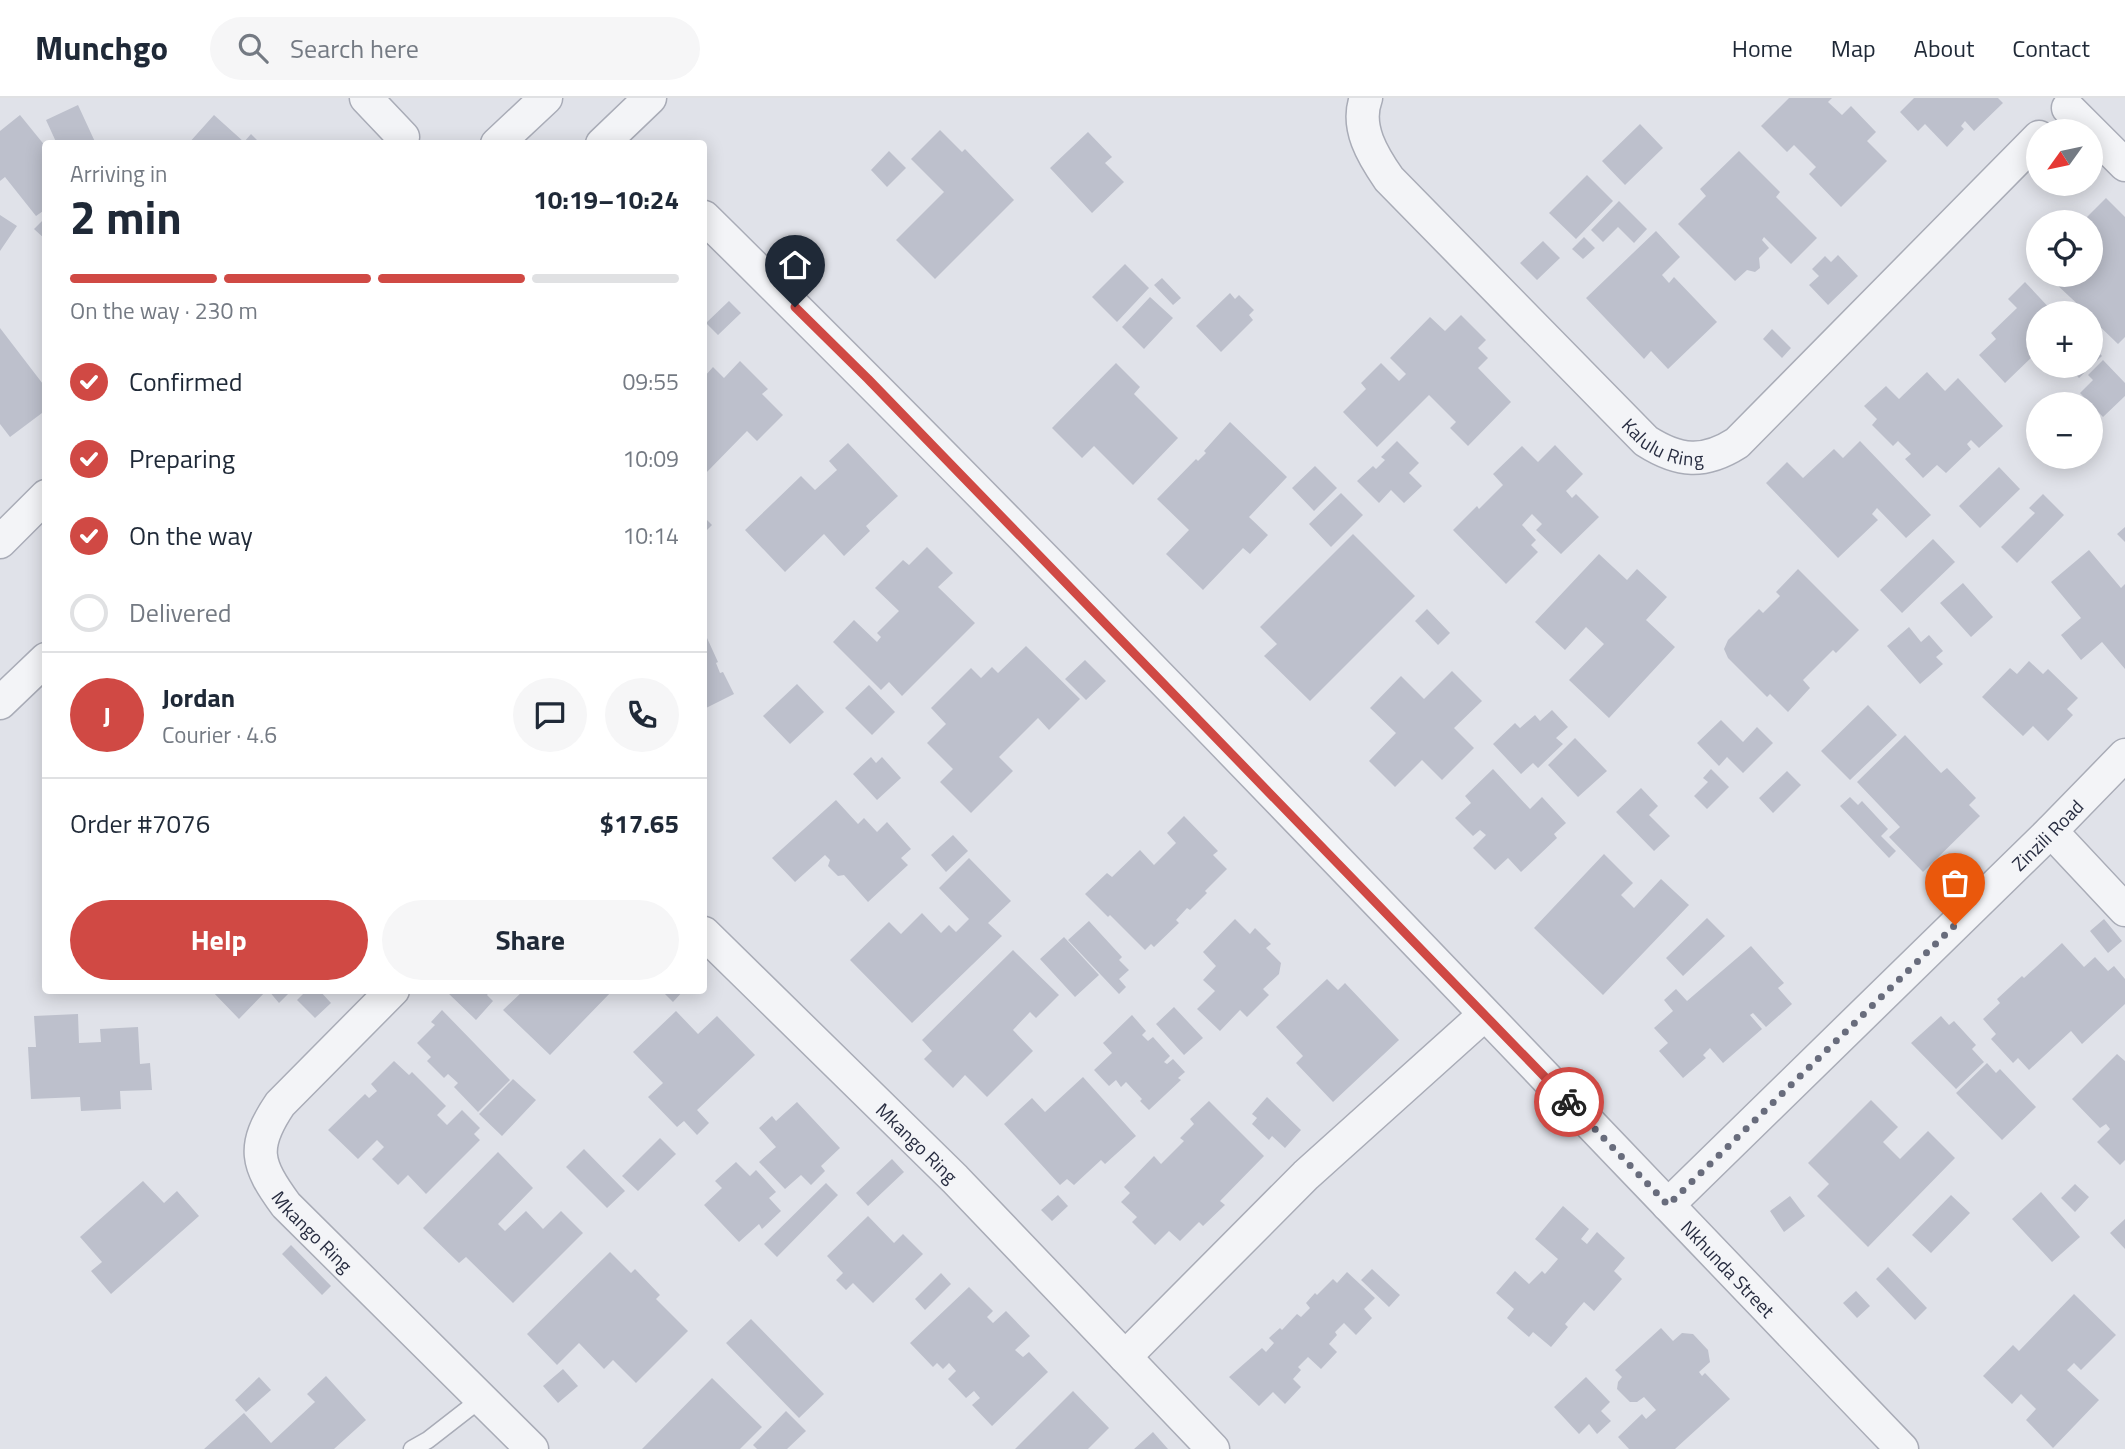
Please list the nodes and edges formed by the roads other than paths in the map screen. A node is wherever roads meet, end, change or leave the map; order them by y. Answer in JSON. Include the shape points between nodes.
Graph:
{"nodes":[{"id":1,"x":366,"y":98,"type":"edge"},
{"id":2,"x":546,"y":98,"type":"edge"},
{"id":3,"x":650,"y":98,"type":"edge"},
{"id":4,"x":1366,"y":98,"type":"edge"},
{"id":5,"x":2073,"y":103,"type":"edge"},
{"id":6,"x":2057,"y":119,"type":"edge"},
{"id":7,"x":403,"y":137,"type":"dead end"},
{"id":8,"x":615,"y":139,"type":"edge"},
{"id":9,"x":501,"y":140,"type":"edge"},
{"id":10,"x":2026,"y":150,"type":"edge"},
{"id":11,"x":2125,"y":165,"type":"edge"},
{"id":12,"x":707,"y":220,"type":"edge"},
{"id":13,"x":42,"y":500,"type":"edge"},
{"id":14,"x":0,"y":542,"type":"edge"},
{"id":15,"x":42,"y":663,"type":"edge"},
{"id":16,"x":0,"y":703,"type":"edge"},
{"id":17,"x":2125,"y":755,"type":"edge"},
{"id":18,"x":2051,"y":831,"type":"junction"},
{"id":19,"x":2125,"y":910,"type":"edge"},
{"id":20,"x":707,"y":936,"type":"edge"},
{"id":21,"x":389,"y":994,"type":"edge"},
{"id":22,"x":1484,"y":1015,"type":"junction"},
{"id":23,"x":1668,"y":1205,"type":"junction"},
{"id":24,"x":1125,"y":1357,"type":"junction"},
{"id":25,"x":482,"y":1398,"type":"junction"},
{"id":26,"x":412,"y":1449,"type":"edge"},
{"id":27,"x":532,"y":1449,"type":"edge"},
{"id":28,"x":1213,"y":1449,"type":"edge"},
{"id":29,"x":1902,"y":1449,"type":"edge"}],
"edges":[{"from":1,"to":7,"type":"street"},
{"from":2,"to":9,"type":"street"},
{"from":3,"to":8,"type":"street"},
{"from":4,"to":10,"type":"street","name":"Kalulu Ring","via":[[1363,121],[1367,141],[1389,179],[1646,441],[1682,458],[1720,454],[1737,443]]},
{"from":5,"to":6,"type":"street"},
{"from":5,"to":11,"type":"street"},
{"from":12,"to":22,"type":"street","name":"Nkhunda Street","via":[[868,379]]},
{"from":13,"to":14,"type":"street"},
{"from":15,"to":16,"type":"street"},
{"from":17,"to":18,"type":"street","name":"Zinzili Road"},
{"from":18,"to":19,"type":"street"},
{"from":18,"to":23,"type":"street","name":"Zinzili Road"},
{"from":20,"to":24,"type":"street","name":"Mkango Ring","via":[[955,1179]]},
{"from":21,"to":25,"type":"street","name":"Mkango Ring","via":[[280,1104],[261,1140],[262,1164],[286,1205]]},
{"from":22,"to":23,"type":"street","name":"Nkhunda Street"},
{"from":22,"to":24,"type":"street","via":[[1306,1175]]},
{"from":23,"to":29,"type":"street","name":"Nkhunda Street"},
{"from":24,"to":28,"type":"street","name":"Mkango Ring"},
{"from":25,"to":26,"type":"lane"},
{"from":25,"to":27,"type":"street","name":"Mkango Ring"}]}
